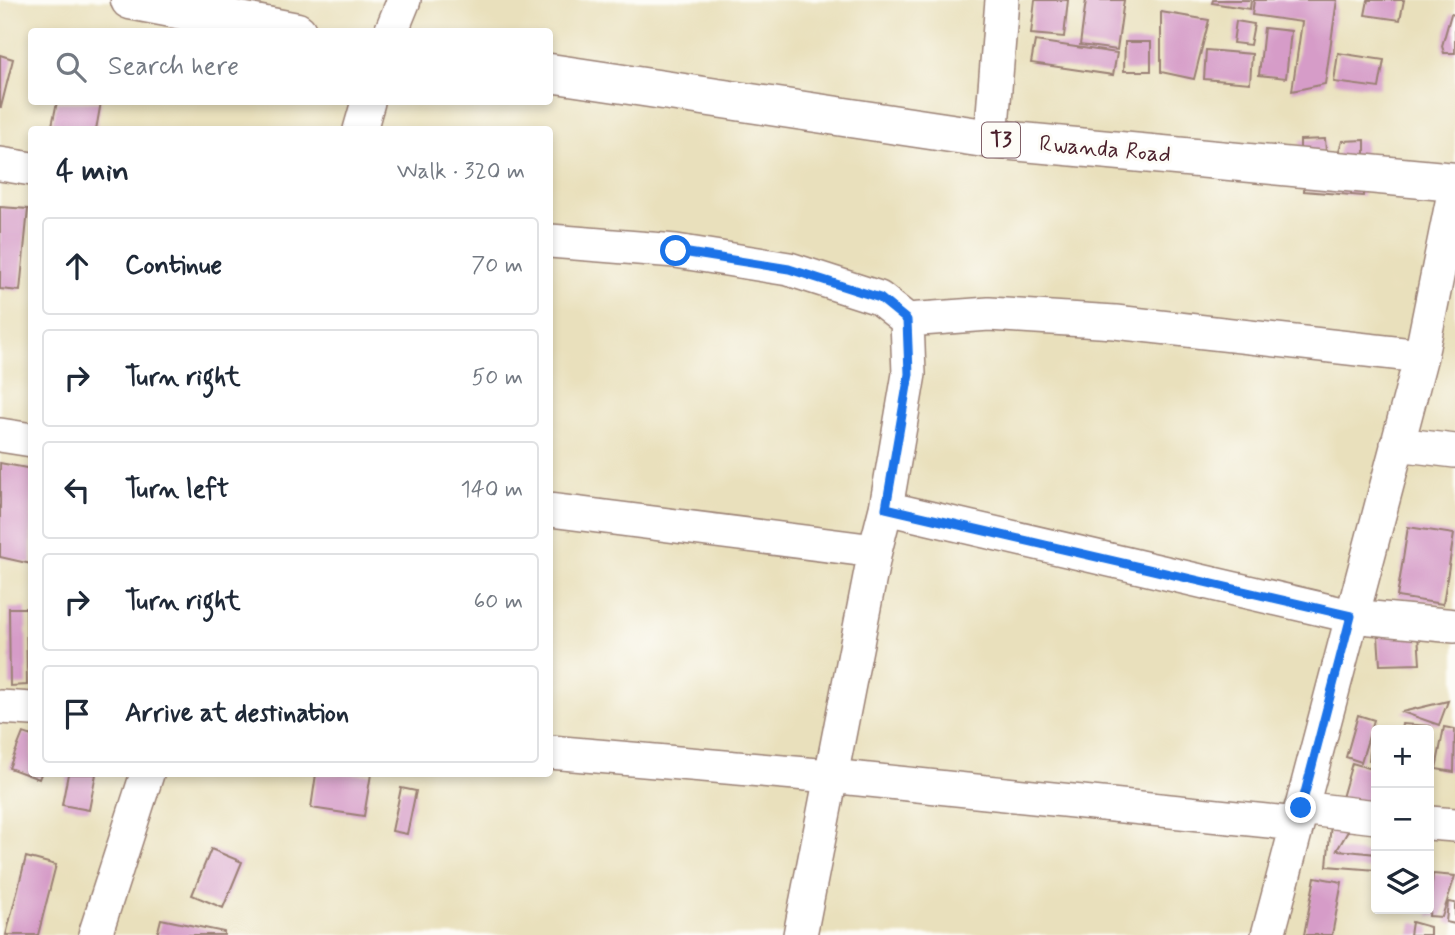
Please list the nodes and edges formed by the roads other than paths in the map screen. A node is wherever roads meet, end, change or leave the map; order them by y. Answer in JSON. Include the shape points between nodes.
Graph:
{"nodes":[{"id":1,"x":130,"y":0,"type":"edge"},
{"id":2,"x":404,"y":0,"type":"edge"},
{"id":3,"x":1002,"y":0,"type":"edge"},
{"id":4,"x":277,"y":28,"type":"edge"},
{"id":5,"x":393,"y":28,"type":"edge"},
{"id":6,"x":553,"y":73,"type":"edge"},
{"id":7,"x":367,"y":105,"type":"edge"},
{"id":8,"x":361,"y":126,"type":"edge"},
{"id":9,"x":991,"y":139,"type":"junction"},
{"id":10,"x":0,"y":164,"type":"edge"},
{"id":11,"x":28,"y":168,"type":"edge"},
{"id":12,"x":1455,"y":182,"type":"edge"},
{"id":13,"x":1455,"y":188,"type":"edge"},
{"id":14,"x":553,"y":241,"type":"edge"},
{"id":15,"x":907,"y":320,"type":"junction"},
{"id":16,"x":1421,"y":356,"type":"junction"},
{"id":17,"x":0,"y":435,"type":"edge"},
{"id":18,"x":28,"y":439,"type":"edge"},
{"id":19,"x":1397,"y":444,"type":"junction"},
{"id":20,"x":1455,"y":451,"type":"edge"},
{"id":21,"x":886,"y":508,"type":"junction"},
{"id":22,"x":553,"y":510,"type":"edge"},
{"id":23,"x":875,"y":551,"type":"junction"},
{"id":24,"x":1351,"y":616,"type":"junction"},
{"id":25,"x":1455,"y":626,"type":"edge"},
{"id":26,"x":0,"y":706,"type":"edge"},
{"id":27,"x":28,"y":709,"type":"edge"},
{"id":28,"x":553,"y":752,"type":"edge"},
{"id":29,"x":830,"y":776,"type":"junction"},
{"id":30,"x":146,"y":777,"type":"edge"},
{"id":31,"x":1299,"y":816,"type":"junction"},
{"id":32,"x":1371,"y":817,"type":"edge"},
{"id":33,"x":1434,"y":823,"type":"edge"},
{"id":34,"x":1455,"y":825,"type":"edge"},
{"id":35,"x":95,"y":935,"type":"edge"},
{"id":36,"x":800,"y":935,"type":"edge"},
{"id":37,"x":1268,"y":935,"type":"edge"}],
"edges":[{"from":1,"to":4,"type":"highway"},
{"from":2,"to":5,"type":"street"},
{"from":3,"to":9,"type":"street"},
{"from":6,"to":9,"type":"highway","name":"Rwanda Road","number":"T3"},
{"from":7,"to":8,"type":"street"},
{"from":9,"to":12,"type":"highway","name":"Rwanda Road","number":"T3"},
{"from":10,"to":11,"type":"street"},
{"from":13,"to":16,"type":"street"},
{"from":14,"to":15,"type":"street","via":[[676,251],[789,269],[880,298]]},
{"from":15,"to":16,"type":"street","via":[[989,314],[1115,322]]},
{"from":15,"to":21,"type":"street","via":[[909,374]]},
{"from":16,"to":19,"type":"street"},
{"from":17,"to":18,"type":"street"},
{"from":19,"to":20,"type":"street"},
{"from":19,"to":24,"type":"street"},
{"from":21,"to":23,"type":"street"},
{"from":21,"to":24,"type":"street"},
{"from":22,"to":23,"type":"street"},
{"from":23,"to":29,"type":"street"},
{"from":24,"to":25,"type":"street"},
{"from":24,"to":31,"type":"street"},
{"from":26,"to":27,"type":"street"},
{"from":28,"to":29,"type":"street"},
{"from":29,"to":31,"type":"street"},
{"from":29,"to":36,"type":"street"},
{"from":30,"to":35,"type":"street"},
{"from":31,"to":32,"type":"street"},
{"from":31,"to":37,"type":"street"},
{"from":33,"to":34,"type":"street"}]}
